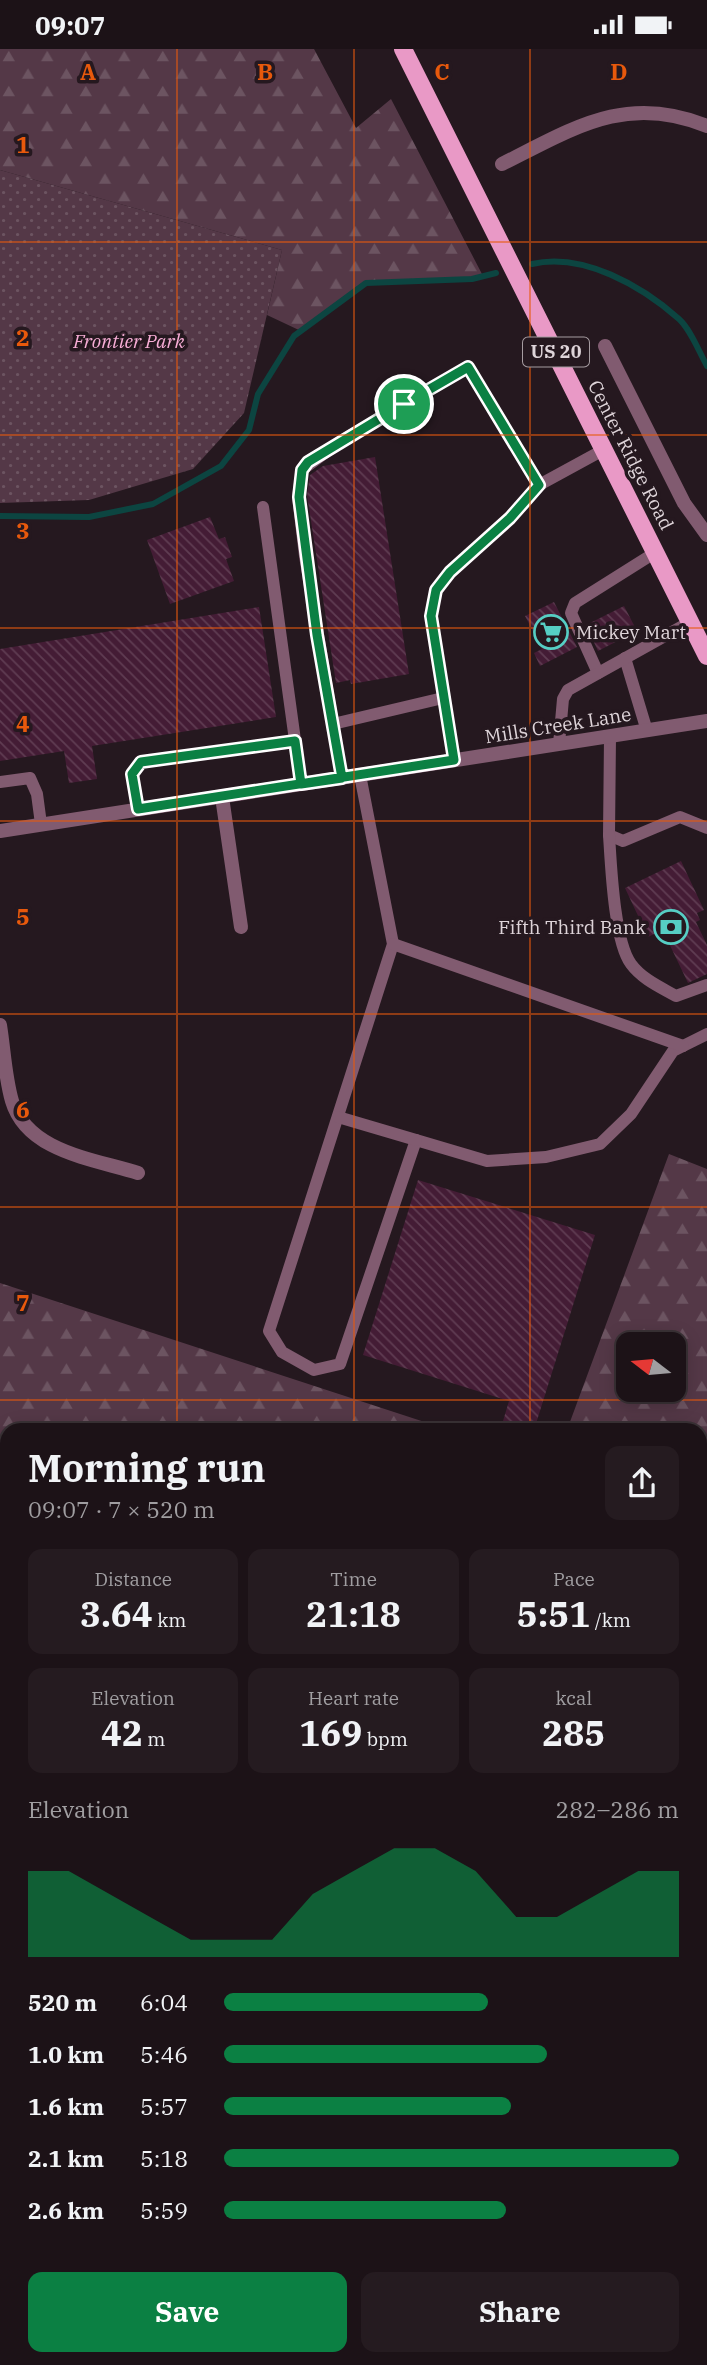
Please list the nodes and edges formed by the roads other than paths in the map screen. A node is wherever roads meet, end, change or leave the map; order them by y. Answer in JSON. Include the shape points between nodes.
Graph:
{"nodes":[{"id":1,"x":403,"y":49,"type":"edge"},
{"id":2,"x":707,"y":127,"type":"edge"},
{"id":3,"x":502,"y":164,"type":"dead end"},
{"id":4,"x":605,"y":346,"type":"dead end"},
{"id":5,"x":605,"y":449,"type":"junction"},
{"id":6,"x":539,"y":485,"type":"junction"},
{"id":7,"x":262,"y":507,"type":"dead end"},
{"id":8,"x":707,"y":535,"type":"edge"},
{"id":9,"x":656,"y":552,"type":"junction"},
{"id":10,"x":690,"y":622,"type":"junction"},
{"id":11,"x":707,"y":656,"type":"edge"},
{"id":12,"x":625,"y":659,"type":"junction"},
{"id":13,"x":598,"y":673,"type":"junction"},
{"id":14,"x":443,"y":698,"type":"junction"},
{"id":15,"x":707,"y":722,"type":"edge"},
{"id":16,"x":332,"y":724,"type":"junction"},
{"id":17,"x":647,"y":731,"type":"junction"},
{"id":18,"x":610,"y":737,"type":"junction"},
{"id":19,"x":295,"y":741,"type":"junction"},
{"id":20,"x":559,"y":744,"type":"junction"},
{"id":21,"x":454,"y":760,"type":"junction"},
{"id":22,"x":360,"y":775,"type":"junction"},
{"id":23,"x":342,"y":778,"type":"junction"},
{"id":24,"x":0,"y":782,"type":"edge"},
{"id":25,"x":301,"y":784,"type":"junction"},
{"id":26,"x":222,"y":797,"type":"junction"},
{"id":27,"x":138,"y":809,"type":"junction"},
{"id":28,"x":41,"y":824,"type":"junction"},
{"id":29,"x":707,"y":828,"type":"edge"},
{"id":30,"x":0,"y":831,"type":"edge"},
{"id":31,"x":610,"y":835,"type":"junction"},
{"id":32,"x":241,"y":927,"type":"dead end"},
{"id":33,"x":393,"y":944,"type":"junction"},
{"id":34,"x":707,"y":985,"type":"edge"},
{"id":35,"x":0,"y":1025,"type":"edge"},
{"id":36,"x":707,"y":1034,"type":"edge"},
{"id":37,"x":683,"y":1046,"type":"junction"},
{"id":38,"x":338,"y":1117,"type":"junction"},
{"id":39,"x":416,"y":1140,"type":"junction"},
{"id":40,"x":138,"y":1173,"type":"dead end"}],
"edges":[{"from":1,"to":5,"type":"main road","name":"Center Ridge Road","number":"US 20"},
{"from":2,"to":3,"type":"street","via":[[684,117],[647,111],[611,115]]},
{"from":4,"to":8,"type":"street","via":[[684,503]]},
{"from":5,"to":6,"type":"lane"},
{"from":5,"to":9,"type":"main road","name":"Center Ridge Road","number":"US 20"},
{"from":6,"to":14,"type":"lane","via":[[436,590],[431,616]]},
{"from":6,"to":16,"type":"lane","via":[[468,367],[308,462],[302,470],[299,497]]},
{"from":7,"to":19,"type":"lane"},
{"from":9,"to":10,"type":"main road","name":"Center Ridge Road","number":"US 20"},
{"from":9,"to":13,"type":"lane","via":[[575,603],[572,613]]},
{"from":10,"to":11,"type":"main road","name":"Center Ridge Road","number":"US 20"},
{"from":10,"to":12,"type":"lane"},
{"from":12,"to":13,"type":"lane"},
{"from":12,"to":17,"type":"lane"},
{"from":13,"to":20,"type":"lane","via":[[568,690],[563,699]]},
{"from":14,"to":16,"type":"lane"},
{"from":14,"to":21,"type":"lane"},
{"from":15,"to":17,"type":"street","name":"Mills Creek Lane"},
{"from":16,"to":23,"type":"lane"},
{"from":17,"to":18,"type":"street","name":"Mills Creek Lane"},
{"from":18,"to":20,"type":"street","name":"Mills Creek Lane"},
{"from":18,"to":31,"type":"lane"},
{"from":19,"to":25,"type":"lane"},
{"from":19,"to":27,"type":"lane","via":[[141,762],[132,774]]},
{"from":20,"to":21,"type":"street","name":"Mills Creek Lane"},
{"from":21,"to":22,"type":"street","name":"Mills Creek Lane"},
{"from":22,"to":23,"type":"street","name":"Mills Creek Lane"},
{"from":22,"to":33,"type":"lane"},
{"from":23,"to":25,"type":"street","name":"Mills Creek Lane"},
{"from":24,"to":28,"type":"lane","via":[[30,778]]},
{"from":25,"to":26,"type":"street","name":"Mills Creek Lane"},
{"from":26,"to":27,"type":"street","name":"Mills Creek Lane"},
{"from":26,"to":32,"type":"street"},
{"from":27,"to":28,"type":"street","name":"Mills Creek Lane"},
{"from":28,"to":30,"type":"street","name":"Mills Creek Lane"},
{"from":29,"to":31,"type":"lane","via":[[680,817],[623,841]]},
{"from":31,"to":34,"type":"lane","via":[[611,881],[630,963],[676,996]]},
{"from":33,"to":37,"type":"lane"},
{"from":33,"to":38,"type":"lane"},
{"from":35,"to":40,"type":"street","via":[[11,1100],[28,1130],[56,1147]]},
{"from":36,"to":37,"type":"lane"},
{"from":37,"to":39,"type":"lane","via":[[673,1051],[631,1114],[600,1144],[546,1157],[487,1161]]},
{"from":38,"to":39,"type":"lane"},
{"from":38,"to":39,"type":"lane","via":[[269,1331],[282,1352],[314,1370],[340,1364]]}]}
